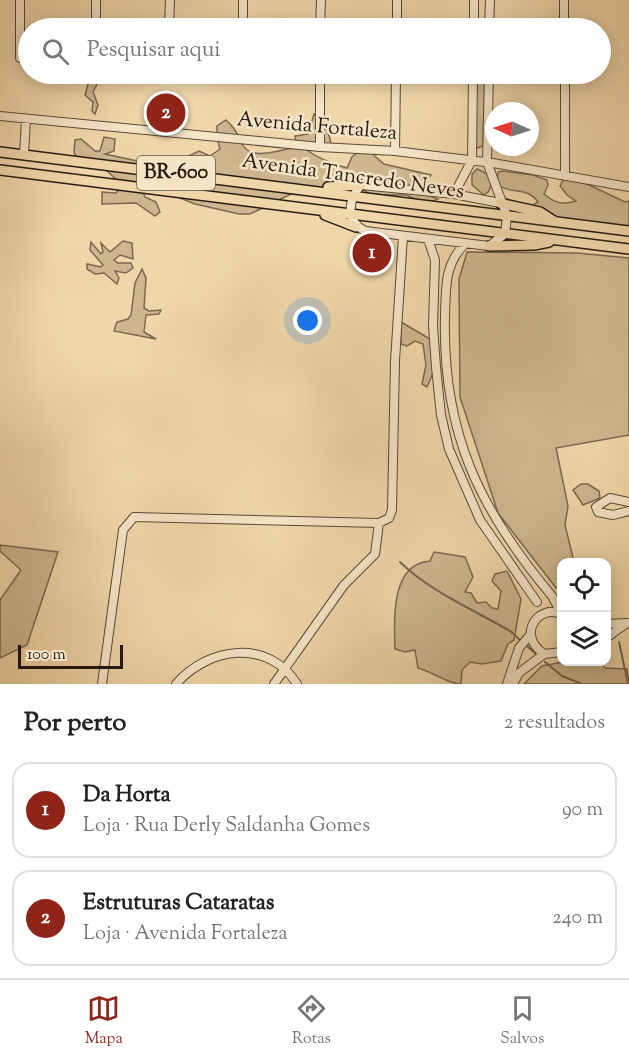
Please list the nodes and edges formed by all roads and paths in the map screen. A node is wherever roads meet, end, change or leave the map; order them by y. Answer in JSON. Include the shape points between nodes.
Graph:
{"nodes":[{"id":1,"x":20,"y":0,"type":"edge"},
{"id":2,"x":96,"y":0,"type":"edge"},
{"id":3,"x":170,"y":0,"type":"edge"},
{"id":4,"x":243,"y":0,"type":"edge"},
{"id":5,"x":321,"y":0,"type":"edge"},
{"id":6,"x":397,"y":0,"type":"edge"},
{"id":7,"x":474,"y":0,"type":"edge"},
{"id":8,"x":490,"y":0,"type":"edge"},
{"id":9,"x":564,"y":0,"type":"edge"},
{"id":10,"x":20,"y":18,"type":"edge"},
{"id":11,"x":96,"y":18,"type":"edge"},
{"id":12,"x":169,"y":18,"type":"edge"},
{"id":13,"x":243,"y":18,"type":"edge"},
{"id":14,"x":321,"y":18,"type":"edge"},
{"id":15,"x":397,"y":18,"type":"edge"},
{"id":16,"x":474,"y":18,"type":"edge"},
{"id":17,"x":489,"y":18,"type":"edge"},
{"id":18,"x":564,"y":18,"type":"edge"},
{"id":19,"x":320,"y":84,"type":"edge"},
{"id":20,"x":396,"y":84,"type":"edge"},
{"id":21,"x":473,"y":84,"type":"edge"},
{"id":22,"x":489,"y":84,"type":"edge"},
{"id":23,"x":564,"y":84,"type":"edge"},
{"id":24,"x":0,"y":116,"type":"edge"},
{"id":25,"x":26,"y":119,"type":"junction"},
{"id":26,"x":320,"y":147,"type":"junction"},
{"id":27,"x":395,"y":151,"type":"junction"},
{"id":28,"x":0,"y":152,"type":"edge"},
{"id":29,"x":24,"y":154,"type":"junction"},
{"id":30,"x":472,"y":160,"type":"junction"},
{"id":31,"x":487,"y":162,"type":"junction"},
{"id":32,"x":0,"y":170,"type":"edge"},
{"id":33,"x":565,"y":176,"type":"junction"},
{"id":34,"x":361,"y":185,"type":"junction"},
{"id":35,"x":629,"y":187,"type":"edge"},
{"id":36,"x":308,"y":189,"type":"junction"},
{"id":37,"x":454,"y":194,"type":"junction"},
{"id":38,"x":352,"y":195,"type":"junction"},
{"id":39,"x":500,"y":203,"type":"junction"},
{"id":40,"x":308,"y":210,"type":"junction"},
{"id":41,"x":350,"y":214,"type":"junction"},
{"id":42,"x":507,"y":216,"type":"junction"},
{"id":43,"x":556,"y":223,"type":"junction"},
{"id":44,"x":356,"y":226,"type":"junction"},
{"id":45,"x":629,"y":231,"type":"edge"},
{"id":46,"x":505,"y":234,"type":"junction"},
{"id":47,"x":403,"y":237,"type":"junction"},
{"id":48,"x":428,"y":240,"type":"junction"},
{"id":49,"x":556,"y":240,"type":"junction"},
{"id":50,"x":465,"y":244,"type":"junction"},
{"id":51,"x":489,"y":246,"type":"junction"},
{"id":52,"x":629,"y":249,"type":"edge"},
{"id":53,"x":629,"y":502,"type":"edge"},
{"id":54,"x":629,"y":511,"type":"edge"},
{"id":55,"x":379,"y":523,"type":"junction"},
{"id":56,"x":552,"y":597,"type":"junction"},
{"id":57,"x":541,"y":608,"type":"junction"},
{"id":58,"x":557,"y":612,"type":"edge"},
{"id":59,"x":560,"y":612,"type":"edge"},
{"id":60,"x":628,"y":623,"type":"edge"},
{"id":61,"x":611,"y":624,"type":"edge"},
{"id":62,"x":530,"y":635,"type":"junction"},
{"id":63,"x":611,"y":635,"type":"edge"},
{"id":64,"x":557,"y":652,"type":"edge"},
{"id":65,"x":544,"y":654,"type":"junction"},
{"id":66,"x":284,"y":669,"type":"junction"},
{"id":67,"x":102,"y":684,"type":"edge"},
{"id":68,"x":176,"y":684,"type":"edge"},
{"id":69,"x":273,"y":684,"type":"edge"},
{"id":70,"x":297,"y":684,"type":"edge"},
{"id":71,"x":507,"y":684,"type":"edge"},
{"id":72,"x":513,"y":684,"type":"edge"}],
"edges":[{"from":1,"to":10,"type":"street"},
{"from":2,"to":11,"type":"street"},
{"from":3,"to":12,"type":"street"},
{"from":4,"to":13,"type":"street"},
{"from":5,"to":14,"type":"street"},
{"from":6,"to":15,"type":"street"},
{"from":7,"to":16,"type":"street"},
{"from":8,"to":17,"type":"street"},
{"from":9,"to":18,"type":"street"},
{"from":19,"to":26,"type":"street"},
{"from":20,"to":27,"type":"street"},
{"from":21,"to":30,"type":"street"},
{"from":22,"to":31,"type":"street"},
{"from":23,"to":33,"type":"street"},
{"from":24,"to":25,"type":"street","name":"Avenida Fortaleza"},
{"from":25,"to":26,"type":"street","name":"Avenida Fortaleza"},
{"from":25,"to":29,"type":"street"},
{"from":26,"to":27,"type":"street","name":"Avenida Fortaleza"},
{"from":27,"to":30,"type":"street","name":"Avenida Fortaleza"},
{"from":28,"to":29,"type":"main road","name":"Avenida Tancredo Neves","number":"BR-600"},
{"from":29,"to":36,"type":"main road","name":"Avenida Tancredo Neves","number":"BR-600"},
{"from":30,"to":31,"type":"street","name":"Avenida Fortaleza"},
{"from":30,"to":37,"type":"street"},
{"from":31,"to":33,"type":"street","name":"Avenida Fortaleza"},
{"from":31,"to":39,"type":"street"},
{"from":32,"to":40,"type":"main road","name":"Avenida Tancredo Neves","number":"BR-600"},
{"from":33,"to":35,"type":"street","name":"Avenida Fortaleza"},
{"from":34,"to":36,"type":"main road"},
{"from":34,"to":37,"type":"street"},
{"from":34,"to":38,"type":"street"},
{"from":36,"to":38,"type":"main road","name":"Avenida Tancredo Neves","number":"BR-600"},
{"from":37,"to":39,"type":"street"},
{"from":38,"to":41,"type":"street"},
{"from":38,"to":42,"type":"main road","name":"Avenida Tancredo Neves","number":"BR-600"},
{"from":39,"to":42,"type":"street"},
{"from":39,"to":43,"type":"main road","via":[[540,212]]},
{"from":40,"to":41,"type":"main road","name":"Avenida Tancredo Neves","number":"BR-600"},
{"from":40,"to":44,"type":"main road"},
{"from":41,"to":44,"type":"street"},
{"from":41,"to":46,"type":"main road","name":"Avenida Tancredo Neves","number":"BR-600"},
{"from":42,"to":43,"type":"main road","name":"Avenida Tancredo Neves","number":"BR-600"},
{"from":42,"to":46,"type":"street"},
{"from":43,"to":45,"type":"main road","name":"Avenida Tancredo Neves","number":"BR-600"},
{"from":44,"to":47,"type":"street"},
{"from":46,"to":49,"type":"main road","name":"Avenida Tancredo Neves","number":"BR-600"},
{"from":46,"to":51,"type":"street"},
{"from":47,"to":48,"type":"street"},
{"from":47,"to":55,"type":"street","via":[[392,510],[389,518]]},
{"from":48,"to":50,"type":"street"},
{"from":48,"to":57,"type":"street","via":[[435,260],[436,367],[449,449],[480,520]]},
{"from":49,"to":51,"type":"main road","via":[[534,245]]},
{"from":49,"to":52,"type":"main road","name":"Avenida Tancredo Neves","number":"BR-600"},
{"from":50,"to":51,"type":"street"},
{"from":50,"to":56,"type":"street","via":[[450,263],[446,290],[446,373],[458,438],[487,504]]},
{"from":53,"to":54,"type":"street","via":[[610,498],[596,507],[605,514]]},
{"from":55,"to":66,"type":"street","via":[[375,554],[344,585]]},
{"from":55,"to":67,"type":"street","via":[[134,517],[123,530]]},
{"from":56,"to":57,"type":"street","via":[[540,592]]},
{"from":56,"to":59,"type":"street"},
{"from":57,"to":58,"type":"street"},
{"from":57,"to":62,"type":"street"},
{"from":60,"to":61,"type":"street"},
{"from":60,"to":63,"type":"street"},
{"from":62,"to":65,"type":"street","via":[[534,647]]},
{"from":62,"to":71,"type":"street","via":[[515,655]]},
{"from":64,"to":65,"type":"street"},
{"from":65,"to":72,"type":"street","via":[[519,673]]},
{"from":66,"to":68,"type":"street","via":[[257,655],[223,654],[195,666]]},
{"from":66,"to":69,"type":"street"},
{"from":66,"to":70,"type":"street"}]}
